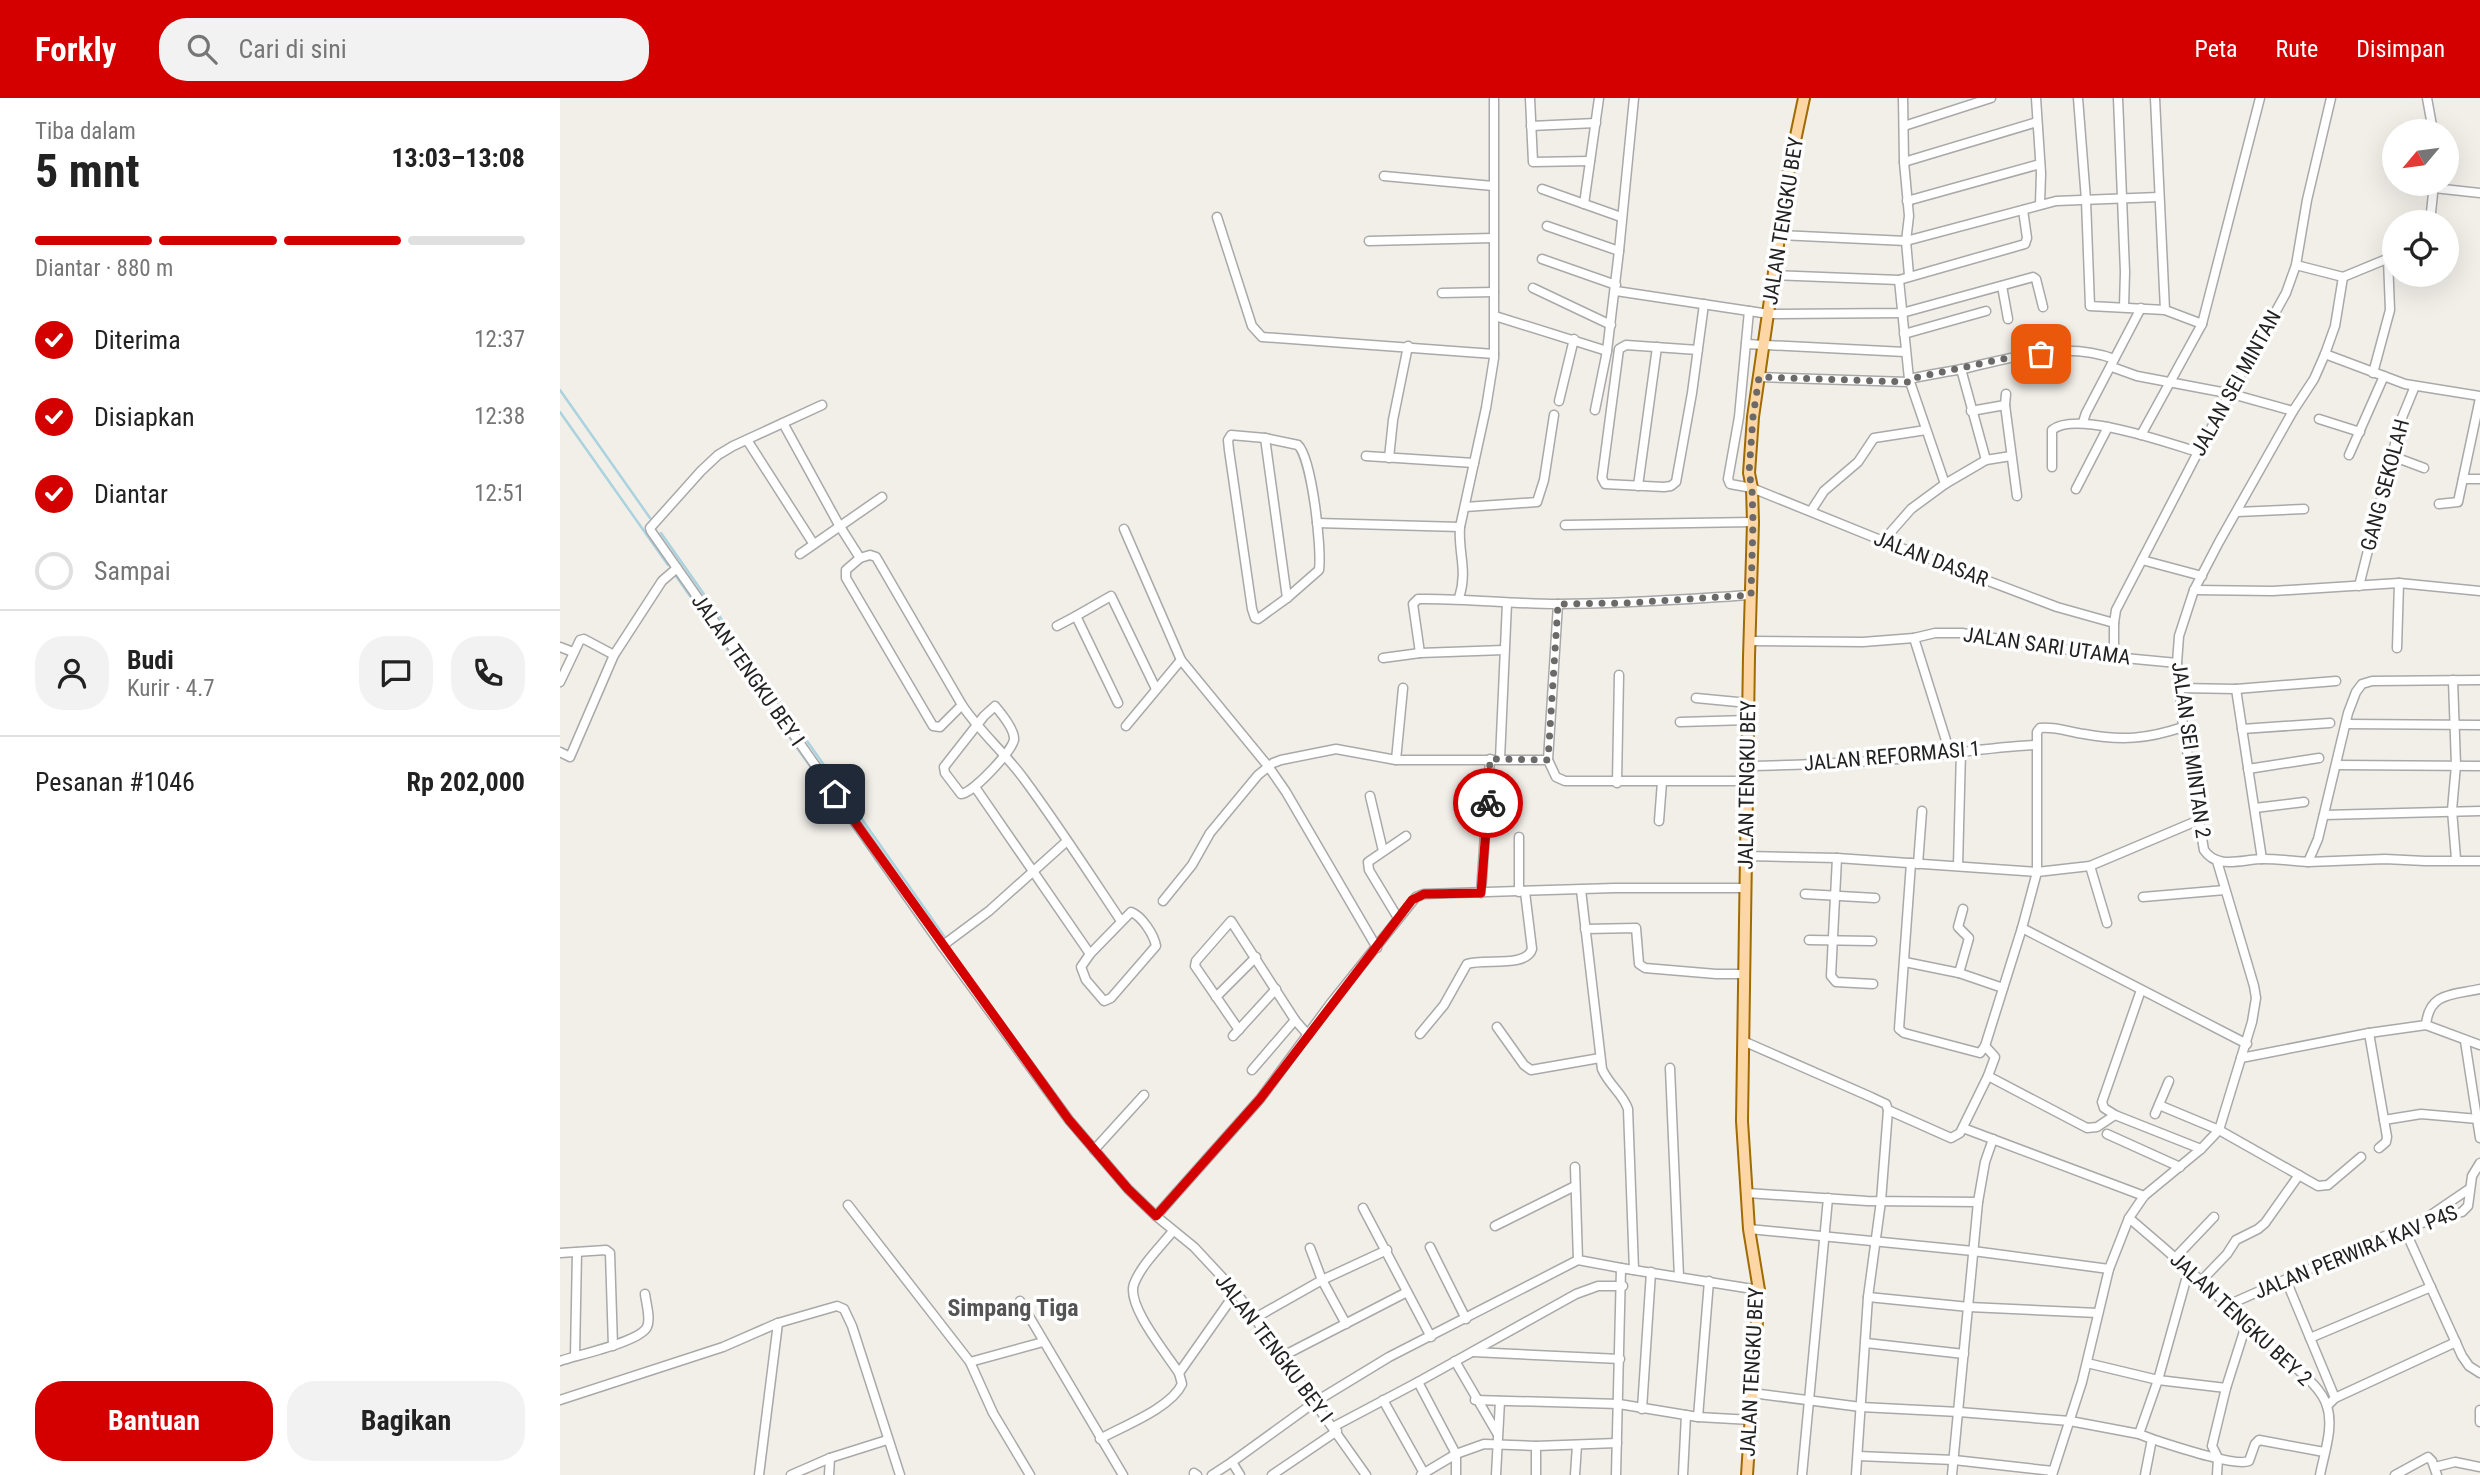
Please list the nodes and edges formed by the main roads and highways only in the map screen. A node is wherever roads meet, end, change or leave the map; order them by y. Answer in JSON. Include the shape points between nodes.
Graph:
{"nodes":[{"id":1,"x":1804,"y":98,"type":"edge"},
{"id":2,"x":1747,"y":1475,"type":"edge"}],
"edges":[{"from":1,"to":2,"type":"main road","name":"JALAN TENGKU BEY","via":[[1789,169],[1749,473],[1753,522],[1742,1121],[1749,1229],[1759,1290]]}]}
